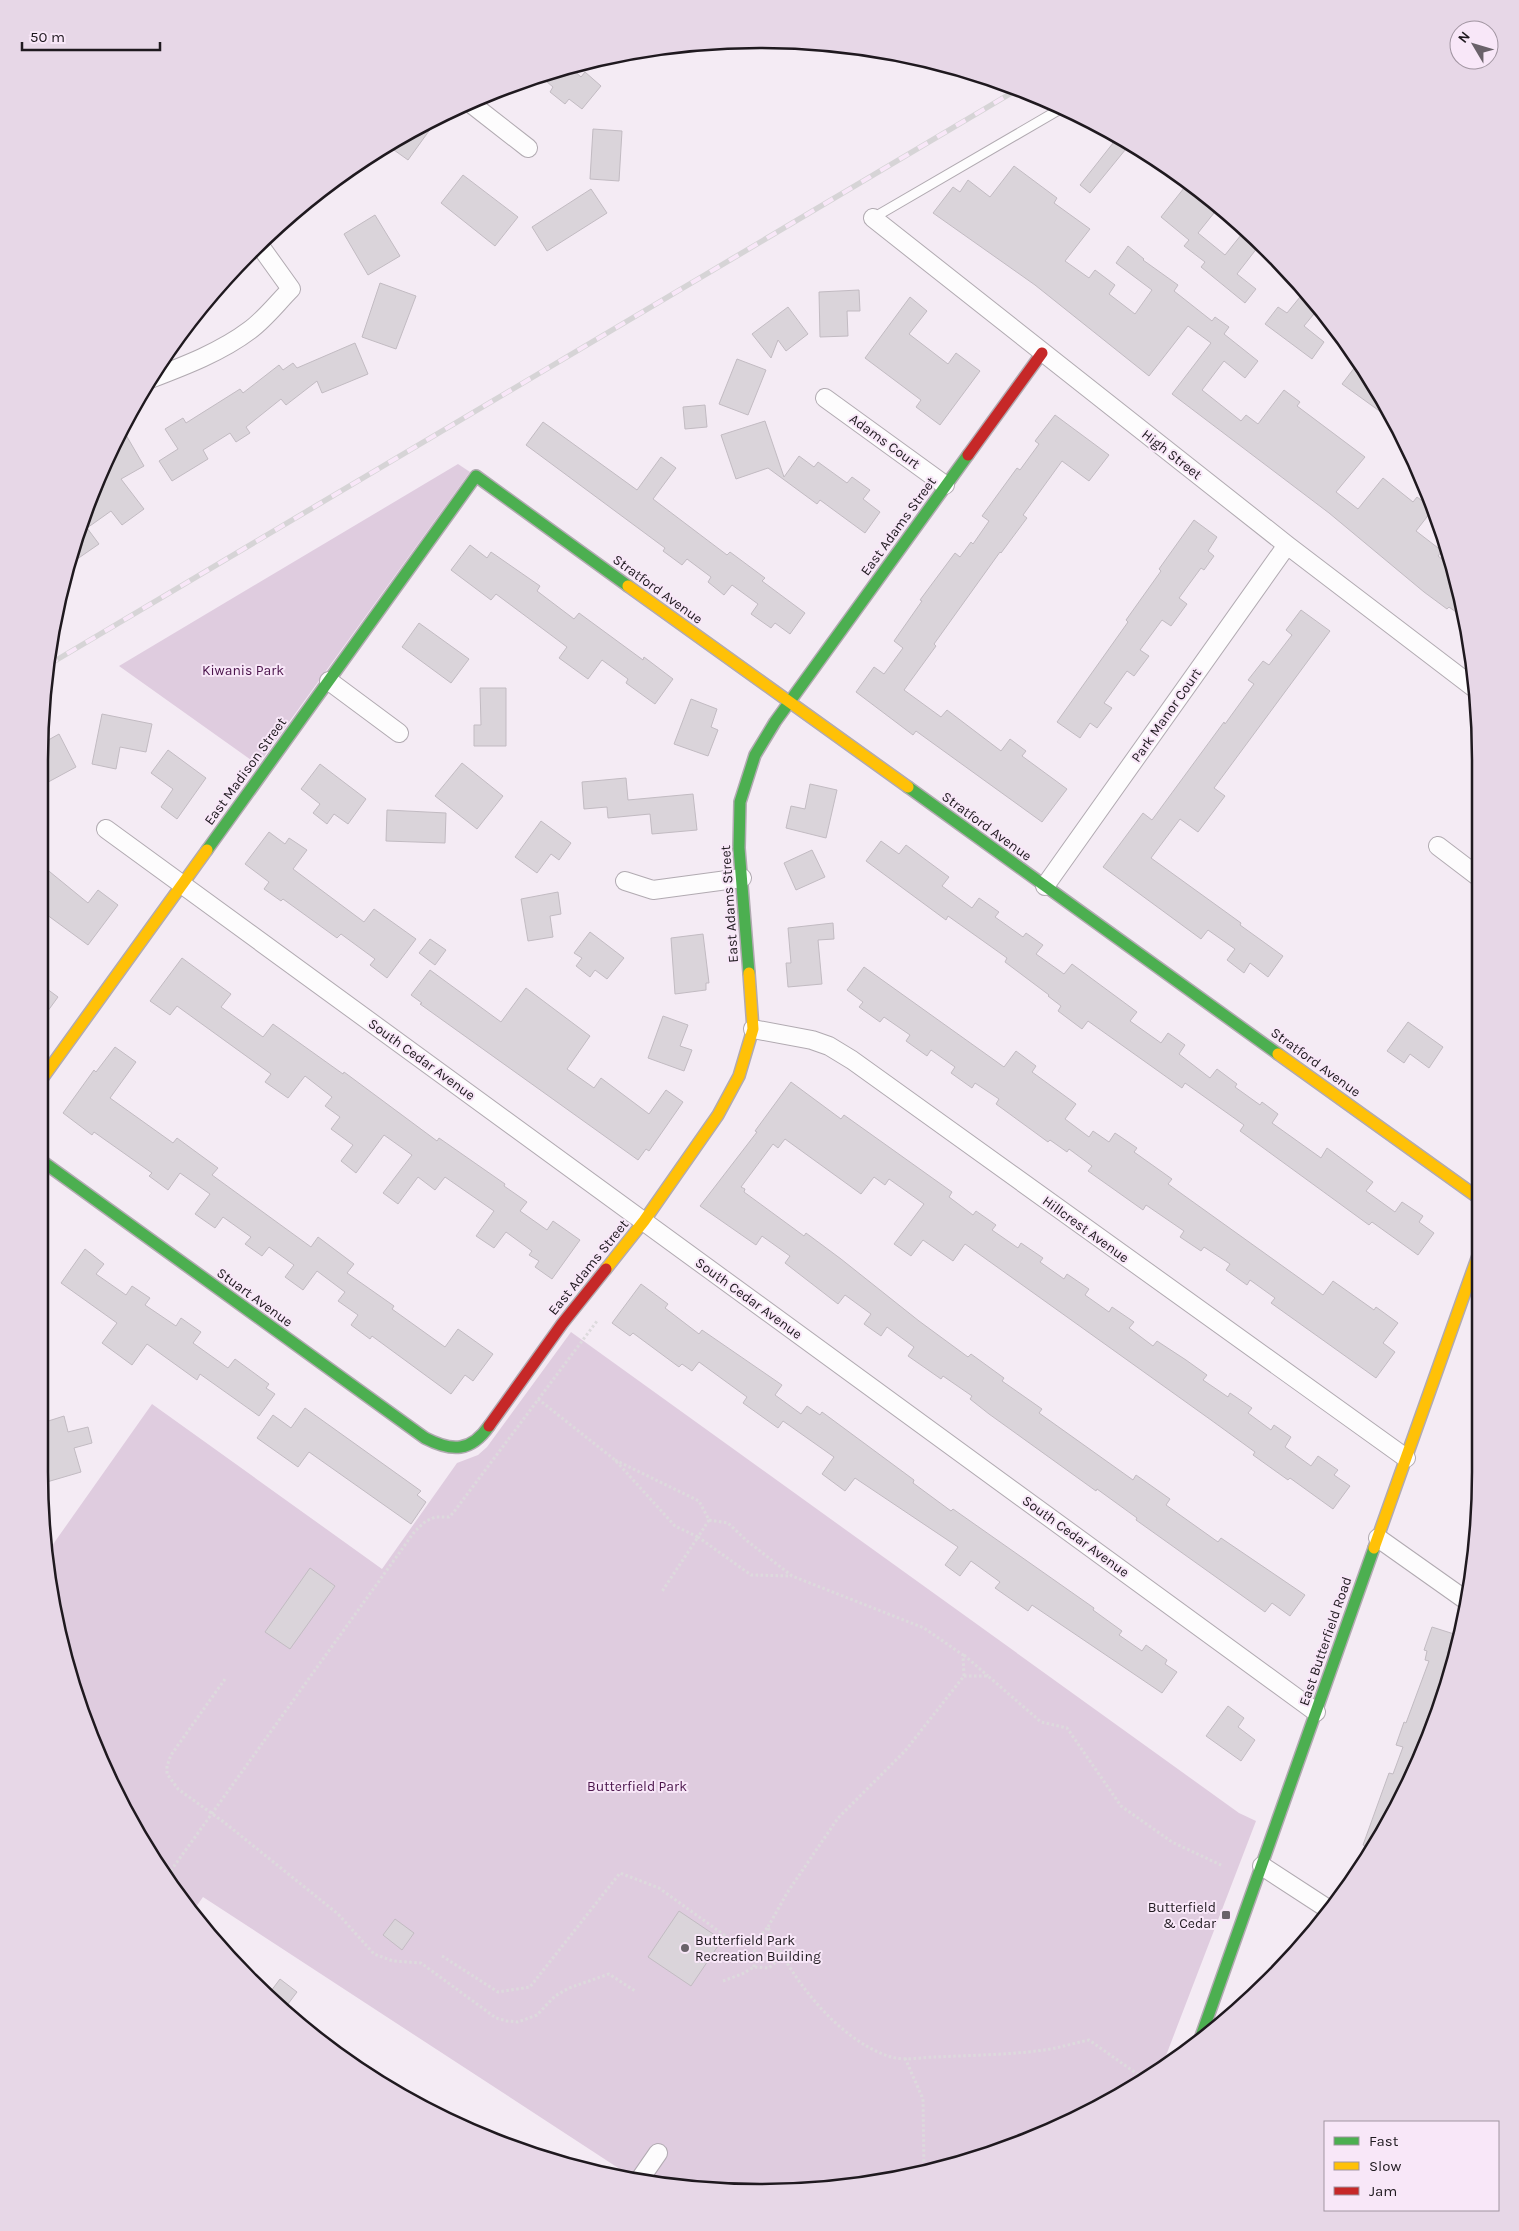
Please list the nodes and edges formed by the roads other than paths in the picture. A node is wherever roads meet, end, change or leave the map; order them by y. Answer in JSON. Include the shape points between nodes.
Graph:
{"nodes":[{"id":1,"x":476,"y":107,"type":"edge"},
{"id":2,"x":1055,"y":112,"type":"edge"},
{"id":3,"x":528,"y":148,"type":"dead end"},
{"id":4,"x":873,"y":218,"type":"joint"},
{"id":5,"x":263,"y":250,"type":"edge"},
{"id":6,"x":1042,"y":353,"type":"junction"},
{"id":7,"x":160,"y":375,"type":"edge"},
{"id":8,"x":825,"y":398,"type":"dead end"},
{"id":9,"x":476,"y":476,"type":"joint"},
{"id":10,"x":946,"y":485,"type":"junction"},
{"id":11,"x":1287,"y":545,"type":"junction"},
{"id":12,"x":329,"y":681,"type":"junction"},
{"id":13,"x":1467,"y":682,"type":"edge"},
{"id":14,"x":790,"y":702,"type":"junction"},
{"id":15,"x":399,"y":733,"type":"dead end"},
{"id":16,"x":106,"y":830,"type":"dead end"},
{"id":17,"x":1438,"y":846,"type":"dead end"},
{"id":18,"x":1472,"y":872,"type":"edge"},
{"id":19,"x":742,"y":878,"type":"junction"},
{"id":20,"x":625,"y":881,"type":"dead end"},
{"id":21,"x":182,"y":884,"type":"junction"},
{"id":22,"x":1045,"y":886,"type":"junction"},
{"id":23,"x":753,"y":1029,"type":"junction"},
{"id":24,"x":48,"y":1070,"type":"edge"},
{"id":25,"x":48,"y":1166,"type":"edge"},
{"id":26,"x":1472,"y":1193,"type":"edge"},
{"id":27,"x":644,"y":1221,"type":"junction"},
{"id":28,"x":1472,"y":1272,"type":"edge"},
{"id":29,"x":459,"y":1449,"type":"joint"},
{"id":30,"x":1406,"y":1458,"type":"junction"},
{"id":31,"x":1378,"y":1538,"type":"junction"},
{"id":32,"x":1460,"y":1596,"type":"edge"},
{"id":33,"x":1316,"y":1712,"type":"junction"},
{"id":34,"x":1262,"y":1866,"type":"junction"},
{"id":35,"x":1323,"y":1906,"type":"edge"},
{"id":36,"x":1204,"y":2027,"type":"edge"},
{"id":37,"x":658,"y":2153,"type":"dead end"},
{"id":38,"x":644,"y":2173,"type":"edge"}],
"edges":[{"from":1,"to":3,"type":"street"},
{"from":2,"to":4,"type":"lane"},
{"from":4,"to":6,"type":"street","name":"High Street"},
{"from":5,"to":7,"type":"street","via":[[291,289],[252,329],[186,365]]},
{"from":6,"to":10,"type":"street","name":"East Adams Street"},
{"from":6,"to":11,"type":"street","name":"High Street"},
{"from":8,"to":10,"type":"street","name":"Adams Court"},
{"from":9,"to":12,"type":"street","name":"East Madison Street"},
{"from":9,"to":14,"type":"street","name":"Stratford Avenue"},
{"from":10,"to":14,"type":"street","name":"East Adams Street"},
{"from":11,"to":13,"type":"street","name":"High Street"},
{"from":11,"to":22,"type":"street","name":"Park Manor Court"},
{"from":12,"to":15,"type":"street"},
{"from":12,"to":21,"type":"street","name":"East Madison Street"},
{"from":14,"to":19,"type":"street","name":"East Adams Street","via":[[755,755],[747,776],[739,816]]},
{"from":14,"to":22,"type":"street","name":"Stratford Avenue"},
{"from":16,"to":21,"type":"street","name":"South Cedar Avenue"},
{"from":17,"to":18,"type":"street"},
{"from":19,"to":20,"type":"street","via":[[653,890]]},
{"from":19,"to":23,"type":"street","name":"East Adams Street"},
{"from":21,"to":24,"type":"street","name":"East Madison Street"},
{"from":21,"to":27,"type":"street","name":"South Cedar Avenue"},
{"from":22,"to":26,"type":"street","name":"Stratford Avenue"},
{"from":23,"to":27,"type":"street","name":"East Adams Street","via":[[731,1094]]},
{"from":23,"to":30,"type":"street","name":"Hillcrest Avenue","via":[[812,1040],[852,1060]]},
{"from":25,"to":29,"type":"street","name":"Stuart Avenue","via":[[425,1438],[447,1448]]},
{"from":27,"to":29,"type":"street","name":"East Adams Street","via":[[562,1324],[484,1433]]},
{"from":27,"to":33,"type":"street","name":"South Cedar Avenue"},
{"from":28,"to":30,"type":"street","name":"East Butterfield Road"},
{"from":30,"to":31,"type":"street","name":"East Butterfield Road"},
{"from":31,"to":32,"type":"street"},
{"from":31,"to":33,"type":"street","name":"East Butterfield Road"},
{"from":33,"to":34,"type":"street","name":"East Butterfield Road"},
{"from":34,"to":35,"type":"street"},
{"from":34,"to":36,"type":"street","name":"East Butterfield Road"},
{"from":37,"to":38,"type":"street"}]}
